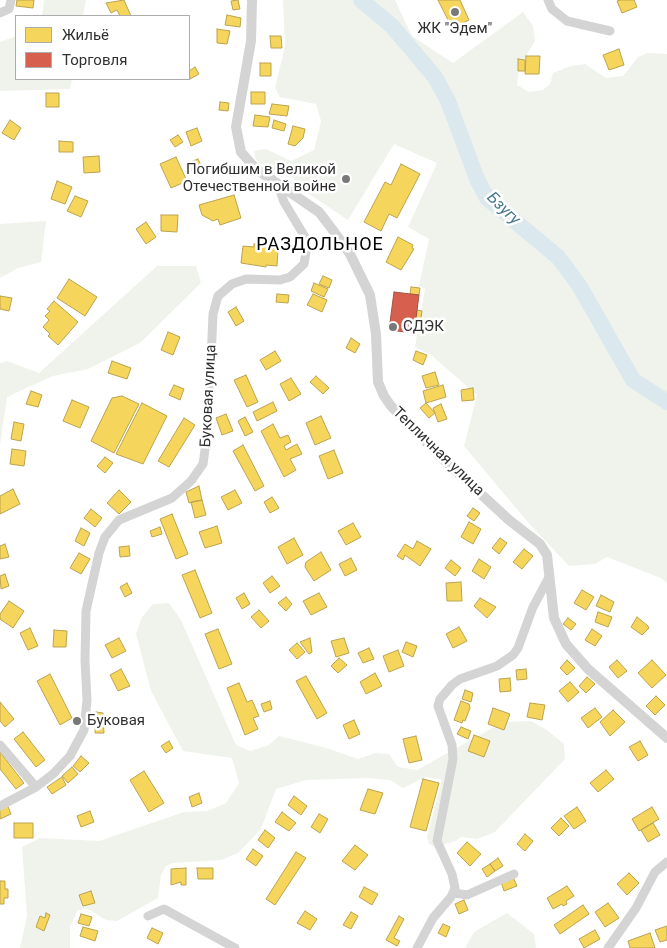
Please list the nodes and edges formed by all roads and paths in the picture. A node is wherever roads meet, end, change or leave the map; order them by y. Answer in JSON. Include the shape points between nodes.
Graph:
{"nodes":[{"id":1,"x":11,"y":0,"type":"edge"},
{"id":2,"x":252,"y":0,"type":"edge"},
{"id":3,"x":548,"y":0,"type":"edge"},
{"id":4,"x":0,"y":13,"type":"edge"},
{"id":5,"x":610,"y":31,"type":"dead end"},
{"id":6,"x":278,"y":185,"type":"junction"},
{"id":7,"x":548,"y":579,"type":"junction"},
{"id":8,"x":667,"y":738,"type":"edge"},
{"id":9,"x":0,"y":745,"type":"edge"},
{"id":10,"x":36,"y":787,"type":"junction"},
{"id":11,"x":0,"y":806,"type":"edge"},
{"id":12,"x":667,"y":862,"type":"edge"},
{"id":13,"x":514,"y":874,"type":"dead end"},
{"id":14,"x":454,"y":893,"type":"junction"},
{"id":15,"x":148,"y":916,"type":"dead end"},
{"id":16,"x":235,"y":948,"type":"edge"},
{"id":17,"x":417,"y":948,"type":"edge"},
{"id":18,"x":608,"y":948,"type":"edge"}],
"edges":[{"from":1,"to":4,"type":"street","via":[[8,10]]},
{"from":2,"to":6,"type":"street","name":"Тепличная улица","via":[[251,41],[236,134],[246,159]]},
{"from":3,"to":5,"type":"street","via":[[552,9],[567,21]]},
{"from":6,"to":7,"type":"street","name":"Тепличная улица","via":[[319,212],[362,276],[373,313],[378,382],[391,406],[498,510],[534,537],[547,555]]},
{"from":6,"to":10,"type":"street","name":"Буковая улица","via":[[284,202],[305,237],[304,264],[297,273],[280,280],[257,278],[232,284],[214,304],[208,428],[203,464],[191,482],[172,498],[120,520],[105,537],[86,611],[84,730],[70,756]]},
{"from":7,"to":8,"type":"street","name":"Тепличная улица","via":[[554,618],[566,644],[588,669]]},
{"from":7,"to":14,"type":"street","via":[[513,655],[497,666],[460,679],[440,699],[438,706],[452,746],[453,759],[437,842],[455,882]]},
{"from":9,"to":10,"type":"street"},
{"from":10,"to":11,"type":"street","name":"Буковая улица"},
{"from":12,"to":18,"type":"street","via":[[655,872],[636,908]]},
{"from":13,"to":14,"type":"street","via":[[467,895]]},
{"from":14,"to":17,"type":"street","via":[[433,918]]},
{"from":15,"to":16,"type":"street","via":[[164,909]]}]}
